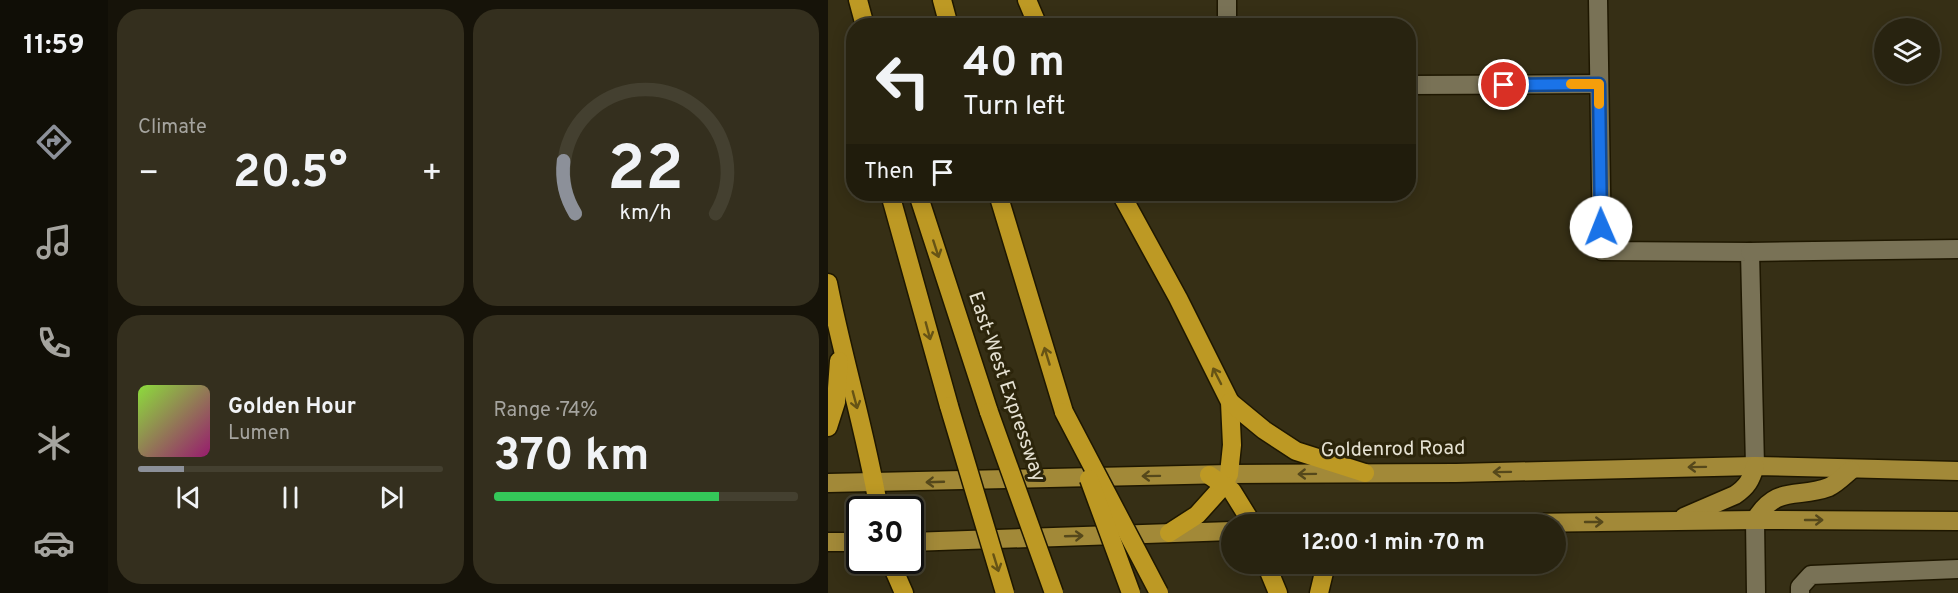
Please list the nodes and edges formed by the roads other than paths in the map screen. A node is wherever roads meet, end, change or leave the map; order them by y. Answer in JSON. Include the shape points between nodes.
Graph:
{"nodes":[{"id":1,"x":858,"y":0,"type":"edge"},
{"id":2,"x":942,"y":0,"type":"edge"},
{"id":3,"x":1027,"y":0,"type":"edge"},
{"id":4,"x":1227,"y":0,"type":"edge"},
{"id":5,"x":1598,"y":0,"type":"edge"},
{"id":6,"x":863,"y":18,"type":"edge"},
{"id":7,"x":947,"y":18,"type":"edge"},
{"id":8,"x":1035,"y":18,"type":"edge"},
{"id":9,"x":1227,"y":18,"type":"edge"},
{"id":10,"x":1599,"y":84,"type":"junction"},
{"id":11,"x":1416,"y":85,"type":"edge"},
{"id":12,"x":892,"y":201,"type":"edge"},
{"id":13,"x":920,"y":201,"type":"edge"},
{"id":14,"x":1000,"y":201,"type":"edge"},
{"id":15,"x":1125,"y":201,"type":"edge"},
{"id":16,"x":1958,"y":249,"type":"edge"},
{"id":17,"x":1750,"y":252,"type":"junction"},
{"id":18,"x":828,"y":283,"type":"edge"},
{"id":19,"x":840,"y":344,"type":"junction"},
{"id":20,"x":1230,"y":402,"type":"junction"},
{"id":21,"x":1064,"y":412,"type":"junction"},
{"id":22,"x":828,"y":427,"type":"edge"},
{"id":23,"x":1755,"y":466,"type":"junction"},
{"id":24,"x":1851,"y":470,"type":"junction"},
{"id":25,"x":1958,"y":471,"type":"edge"},
{"id":26,"x":1365,"y":473,"type":"junction"},
{"id":27,"x":1221,"y":478,"type":"junction"},
{"id":28,"x":874,"y":482,"type":"junction"},
{"id":29,"x":828,"y":483,"type":"edge"},
{"id":30,"x":876,"y":496,"type":"edge"},
{"id":31,"x":1246,"y":514,"type":"edge"},
{"id":32,"x":1755,"y":520,"type":"junction"},
{"id":33,"x":1958,"y":521,"type":"edge"},
{"id":34,"x":1674,"y":522,"type":"junction"},
{"id":35,"x":1566,"y":523,"type":"edge"},
{"id":36,"x":1221,"y":531,"type":"edge"},
{"id":37,"x":1169,"y":533,"type":"junction"},
{"id":38,"x":828,"y":542,"type":"edge"},
{"id":39,"x":846,"y":542,"type":"edge"},
{"id":40,"x":924,"y":542,"type":"edge"},
{"id":41,"x":1958,"y":569,"type":"edge"},
{"id":42,"x":896,"y":574,"type":"edge"},
{"id":43,"x":1270,"y":574,"type":"edge"},
{"id":44,"x":1324,"y":574,"type":"edge"},
{"id":45,"x":904,"y":593,"type":"edge"},
{"id":46,"x":1005,"y":593,"type":"edge"},
{"id":47,"x":1054,"y":593,"type":"edge"},
{"id":48,"x":1131,"y":593,"type":"edge"},
{"id":49,"x":1159,"y":593,"type":"edge"},
{"id":50,"x":1278,"y":593,"type":"edge"},
{"id":51,"x":1319,"y":593,"type":"edge"},
{"id":52,"x":1756,"y":593,"type":"edge"},
{"id":53,"x":1800,"y":593,"type":"edge"}],
"edges":[{"from":1,"to":6,"type":"highway"},
{"from":2,"to":7,"type":"highway"},
{"from":3,"to":8,"type":"highway"},
{"from":4,"to":9,"type":"street"},
{"from":5,"to":10,"type":"street"},
{"from":10,"to":11,"type":"street"},
{"from":10,"to":17,"type":"street","via":[[1602,251]]},
{"from":12,"to":46,"type":"highway","one_way":true,"bridge":true},
{"from":13,"to":47,"type":"highway","name":"East-West Expressway","one_way":true,"bridge":true,"via":[[989,412]]},
{"from":21,"to":14,"type":"highway","one_way":true},
{"from":20,"to":15,"type":"highway","one_way":true},
{"from":16,"to":17,"type":"street"},
{"from":17,"to":23,"type":"street"},
{"from":18,"to":19,"type":"highway"},
{"from":19,"to":22,"type":"highway","via":[[836,402]]},
{"from":19,"to":28,"type":"highway","one_way":true},
{"from":20,"to":26,"type":"highway","via":[[1296,451]]},
{"from":20,"to":27,"type":"highway","via":[[1232,445]]},
{"from":21,"to":48,"type":"highway","bridge":true},
{"from":21,"to":49,"type":"highway","bridge":true},
{"from":23,"to":24,"type":"main road","name":"Goldenrod Road"},
{"from":23,"to":26,"type":"main road","name":"Goldenrod Road","one_way":true},
{"from":23,"to":34,"type":"main road","via":[[1750,482],[1735,495]]},
{"from":24,"to":25,"type":"main road","name":"Goldenrod Road"},
{"from":24,"to":32,"type":"main road","via":[[1831,486],[1770,501]]},
{"from":26,"to":27,"type":"main road","name":"Goldenrod Road","one_way":true},
{"from":27,"to":28,"type":"main road","name":"Goldenrod Road","one_way":true},
{"from":27,"to":31,"type":"highway"},
{"from":27,"to":37,"type":"highway","via":[[1197,515]]},
{"from":28,"to":29,"type":"main road","name":"Goldenrod Road"},
{"from":28,"to":30,"type":"highway"},
{"from":32,"to":33,"type":"main road","one_way":true},
{"from":32,"to":34,"type":"main road"},
{"from":32,"to":52,"type":"street"},
{"from":35,"to":34,"type":"main road","one_way":true},
{"from":36,"to":37,"type":"main road"},
{"from":40,"to":37,"type":"main road","one_way":true},
{"from":38,"to":39,"type":"main road"},
{"from":41,"to":53,"type":"street","via":[[1811,575],[1800,587]]},
{"from":42,"to":45,"type":"highway"},
{"from":43,"to":50,"type":"highway"},
{"from":44,"to":51,"type":"highway"}]}
